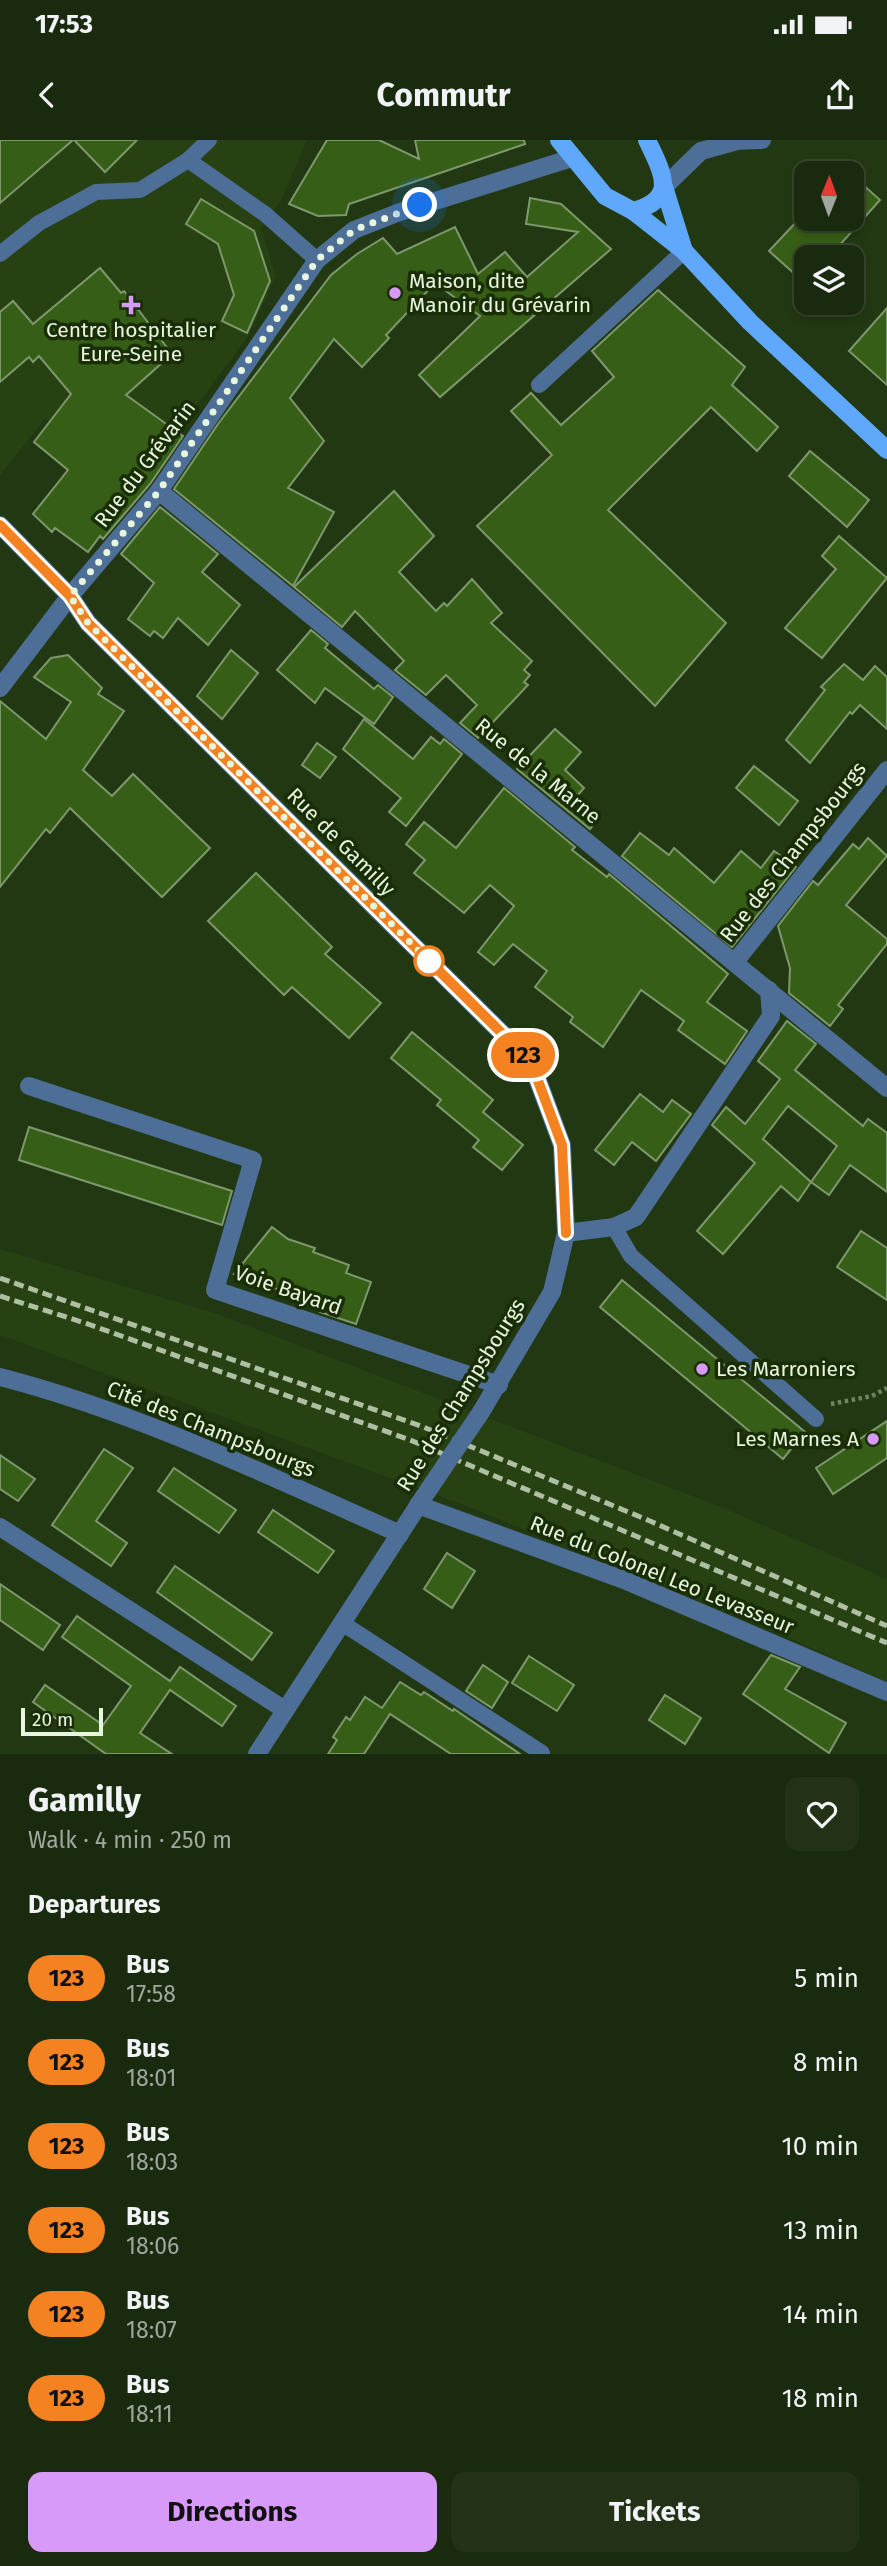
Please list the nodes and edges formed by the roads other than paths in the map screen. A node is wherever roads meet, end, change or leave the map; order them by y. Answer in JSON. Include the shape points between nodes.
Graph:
{"nodes":[{"id":1,"x":209,"y":140,"type":"edge"},
{"id":2,"x":559,"y":140,"type":"edge"},
{"id":3,"x":648,"y":140,"type":"edge"},
{"id":4,"x":708,"y":140,"type":"edge"},
{"id":5,"x":762,"y":140,"type":"edge"},
{"id":6,"x":737,"y":141,"type":"edge"},
{"id":7,"x":572,"y":158,"type":"junction"},
{"id":8,"x":188,"y":160,"type":"junction"},
{"id":9,"x":664,"y":187,"type":"junction"},
{"id":10,"x":633,"y":211,"type":"junction"},
{"id":11,"x":684,"y":251,"type":"junction"},
{"id":12,"x":0,"y":254,"type":"edge"},
{"id":13,"x":317,"y":260,"type":"junction"},
{"id":14,"x":540,"y":385,"type":"dead end"},
{"id":15,"x":887,"y":450,"type":"edge"},
{"id":16,"x":159,"y":491,"type":"junction"},
{"id":17,"x":0,"y":525,"type":"edge"},
{"id":18,"x":70,"y":596,"type":"junction"},
{"id":19,"x":0,"y":688,"type":"edge"},
{"id":20,"x":887,"y":770,"type":"edge"},
{"id":21,"x":735,"y":962,"type":"junction"},
{"id":22,"x":769,"y":990,"type":"junction"},
{"id":23,"x":29,"y":1086,"type":"dead end"},
{"id":24,"x":887,"y":1088,"type":"edge"},
{"id":25,"x":614,"y":1227,"type":"junction"},
{"id":26,"x":566,"y":1233,"type":"junction"},
{"id":27,"x":0,"y":1377,"type":"edge"},
{"id":28,"x":499,"y":1385,"type":"junction"},
{"id":29,"x":816,"y":1419,"type":"road end"},
{"id":30,"x":423,"y":1498,"type":"junction"},
{"id":31,"x":0,"y":1527,"type":"edge"},
{"id":32,"x":400,"y":1534,"type":"junction"},
{"id":33,"x":342,"y":1623,"type":"junction"},
{"id":34,"x":887,"y":1692,"type":"edge"},
{"id":35,"x":285,"y":1710,"type":"junction"},
{"id":36,"x":542,"y":1753,"type":"edge"},
{"id":37,"x":257,"y":1754,"type":"edge"}],
"edges":[{"from":1,"to":8,"type":"lane"},
{"from":2,"to":7,"type":"main road"},
{"from":3,"to":9,"type":"main road"},
{"from":4,"to":6,"type":"street"},
{"from":5,"to":6,"type":"street"},
{"from":6,"to":9,"type":"street","via":[[701,151]]},
{"from":7,"to":10,"type":"main road","via":[[605,195]]},
{"from":7,"to":13,"type":"street","name":"Rue du Grévarin","via":[[354,230]]},
{"from":8,"to":12,"type":"lane","via":[[140,190],[96,192],[39,223]]},
{"from":8,"to":13,"type":"lane","via":[[265,214]]},
{"from":9,"to":10,"type":"main road","via":[[659,199]]},
{"from":9,"to":11,"type":"main road"},
{"from":10,"to":11,"type":"main road"},
{"from":11,"to":14,"type":"lane"},
{"from":11,"to":15,"type":"main road","via":[[759,331]]},
{"from":13,"to":16,"type":"street","name":"Rue du Grévarin"},
{"from":16,"to":18,"type":"street","name":"Rue du Grévarin"},
{"from":16,"to":21,"type":"street","name":"Rue de la Marne"},
{"from":17,"to":18,"type":"street","name":"Rue de Gamilly"},
{"from":18,"to":19,"type":"street","name":"Rue du Grévarin"},
{"from":18,"to":26,"type":"street","name":"Rue de Gamilly","via":[[88,623],[531,1062],[562,1145]]},
{"from":20,"to":21,"type":"street","name":"Rue des Champsbourgs"},
{"from":21,"to":22,"type":"street","name":"Rue de la Marne"},
{"from":22,"to":24,"type":"street","name":"Rue de la Marne"},
{"from":22,"to":25,"type":"street","via":[[771,1016],[636,1217]]},
{"from":23,"to":28,"type":"street","name":"Voie Bayard","via":[[253,1160],[215,1290]]},
{"from":25,"to":26,"type":"street"},
{"from":25,"to":29,"type":"lane","via":[[631,1256]]},
{"from":26,"to":28,"type":"street","name":"Rue des Champsbourgs","via":[[552,1292]]},
{"from":27,"to":32,"type":"street","name":"Cité des Champsbourgs","via":[[59,1392],[203,1447]]},
{"from":28,"to":30,"type":"street","name":"Rue des Champsbourgs","bridge":true},
{"from":30,"to":32,"type":"street","name":"Rue des Champsbourgs"},
{"from":30,"to":34,"type":"street","name":"Rue du Colonel Leo Levasseur"},
{"from":31,"to":35,"type":"street"},
{"from":32,"to":33,"type":"street","name":"Rue des Champsbourgs"},
{"from":33,"to":35,"type":"street","name":"Rue des Champsbourgs"},
{"from":33,"to":36,"type":"lane"},
{"from":35,"to":37,"type":"street","name":"Rue des Champsbourgs"}]}
